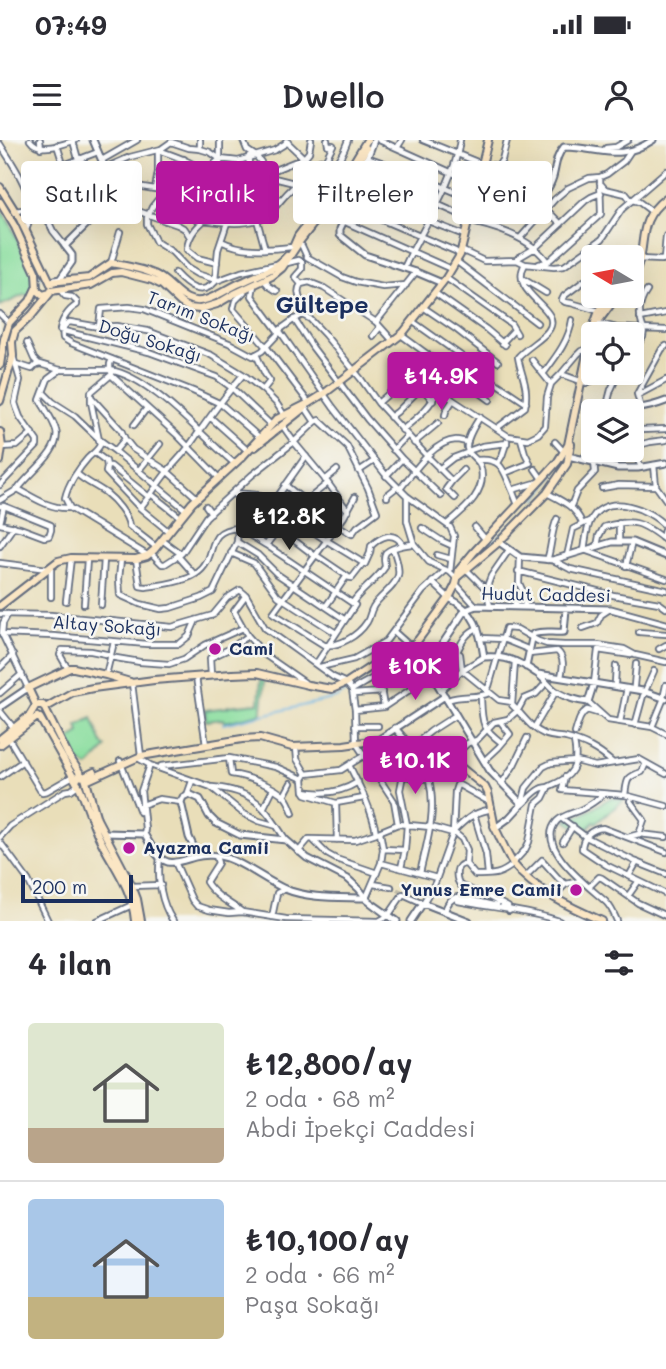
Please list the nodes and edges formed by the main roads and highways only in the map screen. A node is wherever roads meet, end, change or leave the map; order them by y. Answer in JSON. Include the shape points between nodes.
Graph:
{"nodes":[{"id":1,"x":371,"y":140,"type":"edge"},
{"id":2,"x":488,"y":140,"type":"edge"},
{"id":3,"x":354,"y":161,"type":"edge"},
{"id":4,"x":358,"y":161,"type":"edge"},
{"id":5,"x":0,"y":187,"type":"edge"},
{"id":6,"x":666,"y":195,"type":"edge"},
{"id":7,"x":0,"y":202,"type":"edge"},
{"id":8,"x":306,"y":224,"type":"edge"},
{"id":9,"x":313,"y":224,"type":"edge"},
{"id":10,"x":317,"y":224,"type":"edge"},
{"id":11,"x":640,"y":245,"type":"edge"},
{"id":12,"x":286,"y":261,"type":"junction"},
{"id":13,"x":154,"y":277,"type":"junction"},
{"id":14,"x":49,"y":282,"type":"junction"},
{"id":15,"x":36,"y":287,"type":"junction"},
{"id":16,"x":50,"y":292,"type":"junction"},
{"id":17,"x":2,"y":338,"type":"edge"},
{"id":18,"x":1,"y":350,"type":"edge"},
{"id":19,"x":0,"y":365,"type":"edge"},
{"id":20,"x":583,"y":385,"type":"edge"},
{"id":21,"x":0,"y":401,"type":"edge"},
{"id":22,"x":283,"y":419,"type":"junction"},
{"id":23,"x":0,"y":432,"type":"edge"},
{"id":24,"x":1,"y":446,"type":"edge"},
{"id":25,"x":566,"y":454,"type":"junction"},
{"id":26,"x":241,"y":458,"type":"junction"},
{"id":27,"x":0,"y":461,"type":"edge"},
{"id":28,"x":465,"y":568,"type":"junction"},
{"id":29,"x":0,"y":606,"type":"edge"},
{"id":30,"x":106,"y":675,"type":"junction"},
{"id":31,"x":132,"y":683,"type":"junction"},
{"id":32,"x":106,"y":686,"type":"junction"},
{"id":33,"x":40,"y":712,"type":"junction"},
{"id":34,"x":26,"y":726,"type":"junction"},
{"id":35,"x":49,"y":732,"type":"junction"},
{"id":36,"x":8,"y":736,"type":"junction"},
{"id":37,"x":0,"y":739,"type":"edge"},
{"id":38,"x":415,"y":744,"type":"junction"},
{"id":39,"x":0,"y":745,"type":"edge"},
{"id":40,"x":74,"y":764,"type":"junction"},
{"id":41,"x":99,"y":772,"type":"junction"},
{"id":42,"x":80,"y":780,"type":"junction"},
{"id":43,"x":89,"y":796,"type":"junction"},
{"id":44,"x":495,"y":828,"type":"junction"},
{"id":45,"x":101,"y":835,"type":"junction"},
{"id":46,"x":108,"y":854,"type":"junction"},
{"id":47,"x":121,"y":863,"type":"junction"},
{"id":48,"x":135,"y":921,"type":"edge"},
{"id":49,"x":141,"y":921,"type":"edge"},
{"id":50,"x":601,"y":921,"type":"edge"}],
"edges":[{"from":1,"to":3,"type":"main road"},
{"from":1,"to":4,"type":"main road"},
{"from":2,"to":22,"type":"main road","via":[[471,220],[444,280],[400,335]]},
{"from":5,"to":14,"type":"main road"},
{"from":6,"to":11,"type":"main road","via":[[643,220]]},
{"from":7,"to":15,"type":"main road","via":[[36,273]]},
{"from":8,"to":12,"type":"main road"},
{"from":9,"to":12,"type":"main road"},
{"from":10,"to":12,"type":"main road"},
{"from":12,"to":13,"type":"main road","via":[[197,301]]},
{"from":12,"to":13,"type":"main road","via":[[272,276],[200,309],[181,303]]},
{"from":13,"to":14,"type":"main road","via":[[111,263],[89,278]]},
{"from":13,"to":16,"type":"main road","via":[[112,273],[92,285]]},
{"from":14,"to":15,"type":"main road","via":[[41,280]]},
{"from":14,"to":16,"type":"main road"},
{"from":15,"to":16,"type":"main road","via":[[43,295]]},
{"from":15,"to":17,"type":"main road"},
{"from":16,"to":21,"type":"main road","via":[[15,331],[15,360]]},
{"from":17,"to":18,"type":"main road"},
{"from":18,"to":19,"type":"main road"},
{"from":20,"to":25,"type":"main road"},
{"from":22,"to":26,"type":"main road"},
{"from":22,"to":26,"type":"main road","via":[[271,425]]},
{"from":23,"to":24,"type":"main road"},
{"from":24,"to":27,"type":"main road"},
{"from":25,"to":28,"type":"main road"},
{"from":25,"to":28,"type":"main road","via":[[566,464],[547,493],[499,542]]},
{"from":26,"to":29,"type":"main road","via":[[197,498],[152,552],[136,559],[58,561]]},
{"from":28,"to":31,"type":"main road","via":[[418,640],[399,648],[350,688],[308,685],[257,673]]},
{"from":30,"to":31,"type":"main road"},
{"from":30,"to":32,"type":"main road"},
{"from":30,"to":33,"type":"main road","via":[[68,669],[29,688]]},
{"from":31,"to":32,"type":"main road"},
{"from":32,"to":33,"type":"main road","via":[[74,692]]},
{"from":33,"to":34,"type":"main road"},
{"from":33,"to":35,"type":"main road"},
{"from":33,"to":36,"type":"main road","via":[[13,727]]},
{"from":33,"to":40,"type":"main road"},
{"from":34,"to":35,"type":"main road","via":[[38,725]]},
{"from":34,"to":36,"type":"main road"},
{"from":35,"to":42,"type":"main road"},
{"from":36,"to":37,"type":"main road"},
{"from":36,"to":39,"type":"main road"},
{"from":38,"to":41,"type":"main road","via":[[378,740],[292,747],[260,738],[235,740],[139,755]]},
{"from":38,"to":44,"type":"main road","via":[[481,788]]},
{"from":38,"to":44,"type":"main road","via":[[449,760],[485,787]]},
{"from":40,"to":41,"type":"main road"},
{"from":40,"to":42,"type":"main road"},
{"from":41,"to":42,"type":"main road"},
{"from":41,"to":43,"type":"main road"},
{"from":42,"to":43,"type":"main road"},
{"from":42,"to":45,"type":"main road"},
{"from":43,"to":45,"type":"main road"},
{"from":44,"to":50,"type":"main road","via":[[513,863],[526,876]]},
{"from":45,"to":46,"type":"main road"},
{"from":45,"to":47,"type":"main road"},
{"from":46,"to":47,"type":"main road"},
{"from":46,"to":48,"type":"main road","via":[[126,884]]},
{"from":47,"to":49,"type":"main road","via":[[137,898]]}]}
